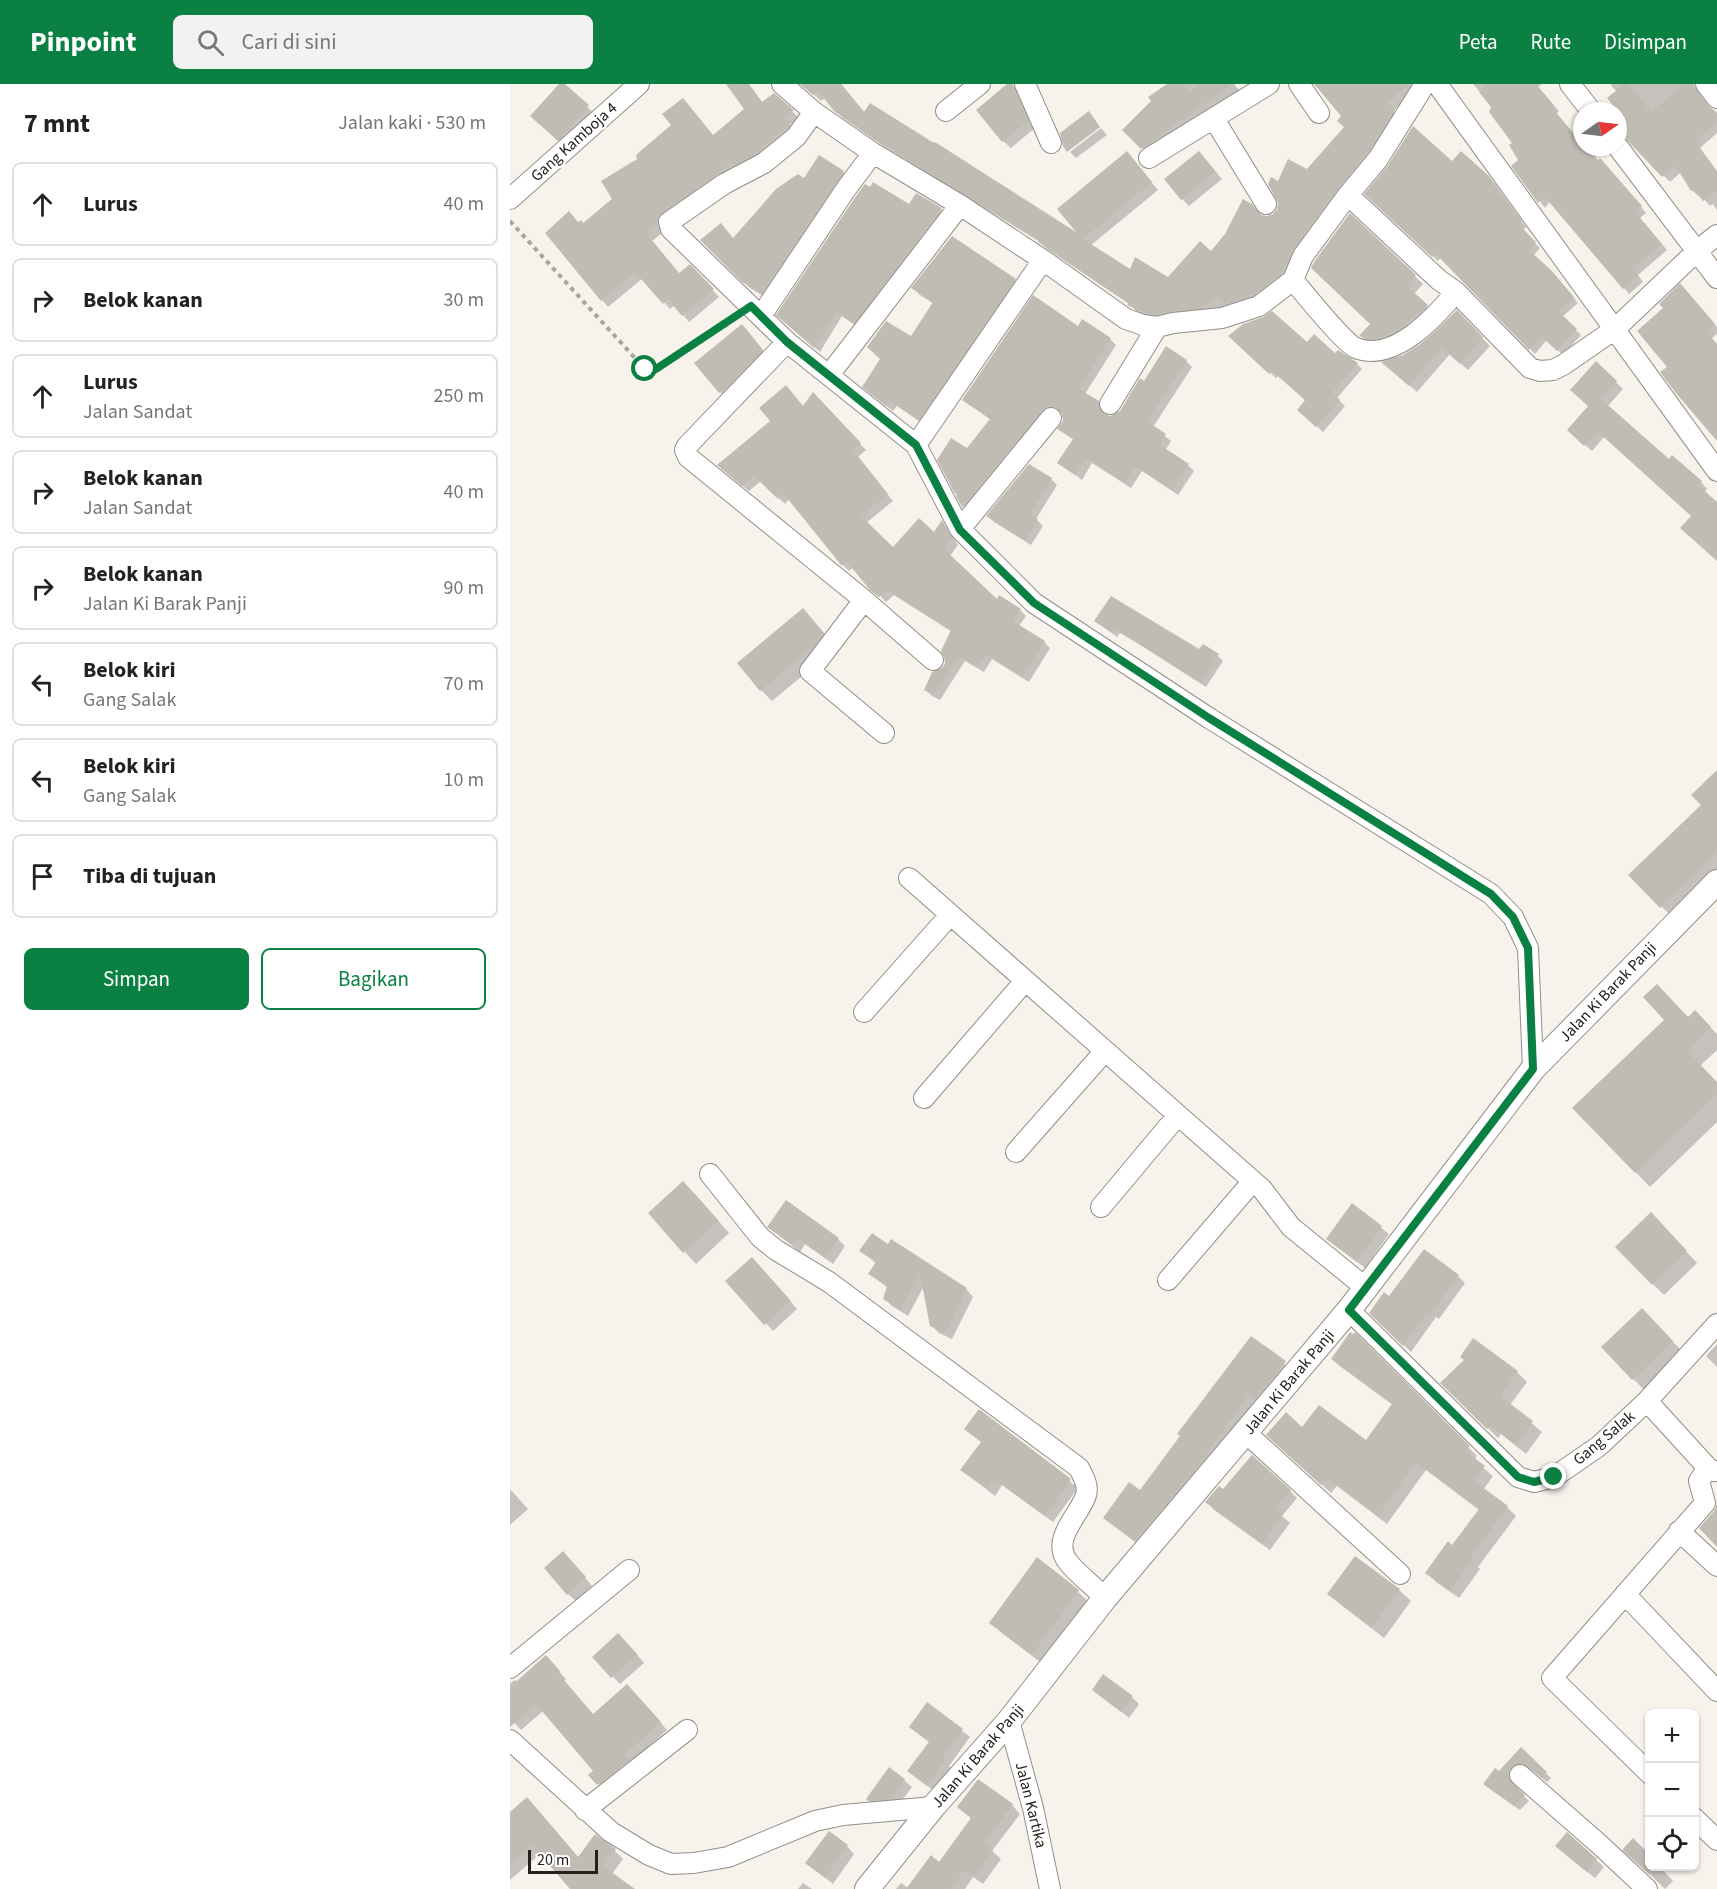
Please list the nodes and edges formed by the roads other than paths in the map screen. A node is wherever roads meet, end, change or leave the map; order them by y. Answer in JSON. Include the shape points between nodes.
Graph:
{"nodes":[{"id":1,"x":639,"y":84,"type":"edge"},
{"id":2,"x":782,"y":84,"type":"edge"},
{"id":3,"x":980,"y":84,"type":"edge"},
{"id":4,"x":1025,"y":84,"type":"edge"},
{"id":5,"x":1269,"y":84,"type":"edge"},
{"id":6,"x":1299,"y":84,"type":"edge"},
{"id":7,"x":1425,"y":84,"type":"edge"},
{"id":8,"x":1437,"y":84,"type":"edge"},
{"id":9,"x":1570,"y":84,"type":"edge"},
{"id":10,"x":1584,"y":102,"type":"edge"},
{"id":11,"x":946,"y":111,"type":"dead end"},
{"id":12,"x":814,"y":112,"type":"junction"},
{"id":13,"x":1319,"y":113,"type":"dead end"},
{"id":14,"x":1214,"y":119,"type":"junction"},
{"id":15,"x":1051,"y":143,"type":"dead end"},
{"id":16,"x":873,"y":153,"type":"junction"},
{"id":17,"x":1625,"y":156,"type":"edge"},
{"id":18,"x":1149,"y":158,"type":"dead end"},
{"id":19,"x":1348,"y":195,"type":"junction"},
{"id":20,"x":510,"y":199,"type":"edge"},
{"id":21,"x":1266,"y":204,"type":"dead end"},
{"id":22,"x":960,"y":205,"type":"junction"},
{"id":23,"x":1717,"y":235,"type":"edge"},
{"id":24,"x":1698,"y":250,"type":"junction"},
{"id":25,"x":1043,"y":260,"type":"junction"},
{"id":26,"x":1717,"y":278,"type":"edge"},
{"id":27,"x":1293,"y":280,"type":"junction"},
{"id":28,"x":1456,"y":292,"type":"junction"},
{"id":29,"x":756,"y":311,"type":"junction"},
{"id":30,"x":1157,"y":327,"type":"junction"},
{"id":31,"x":1615,"y":329,"type":"junction"},
{"id":32,"x":787,"y":342,"type":"junction"},
{"id":33,"x":829,"y":375,"type":"junction"},
{"id":34,"x":1110,"y":404,"type":"dead end"},
{"id":35,"x":1051,"y":418,"type":"dead end"},
{"id":36,"x":916,"y":445,"type":"junction"},
{"id":37,"x":1717,"y":471,"type":"edge"},
{"id":38,"x":960,"y":530,"type":"junction"},
{"id":39,"x":864,"y":600,"type":"junction"},
{"id":40,"x":933,"y":660,"type":"dead end"},
{"id":41,"x":884,"y":733,"type":"dead end"},
{"id":42,"x":909,"y":878,"type":"dead end"},
{"id":43,"x":1717,"y":882,"type":"edge"},
{"id":44,"x":950,"y":915,"type":"junction"},
{"id":45,"x":1025,"y":981,"type":"junction"},
{"id":46,"x":864,"y":1012,"type":"dead end"},
{"id":47,"x":1105,"y":1051,"type":"junction"},
{"id":48,"x":1533,"y":1069,"type":"junction"},
{"id":49,"x":924,"y":1098,"type":"dead end"},
{"id":50,"x":1178,"y":1115,"type":"junction"},
{"id":51,"x":1016,"y":1152,"type":"dead end"},
{"id":52,"x":710,"y":1174,"type":"dead end"},
{"id":53,"x":1253,"y":1181,"type":"junction"},
{"id":54,"x":1101,"y":1207,"type":"dead end"},
{"id":55,"x":1168,"y":1280,"type":"dead end"},
{"id":56,"x":1366,"y":1288,"type":"junction"},
{"id":57,"x":1349,"y":1310,"type":"junction"},
{"id":58,"x":1717,"y":1324,"type":"edge"},
{"id":59,"x":1647,"y":1401,"type":"junction"},
{"id":60,"x":1245,"y":1432,"type":"junction"},
{"id":61,"x":1712,"y":1469,"type":"edge"},
{"id":62,"x":1679,"y":1531,"type":"junction"},
{"id":63,"x":1717,"y":1566,"type":"edge"},
{"id":64,"x":629,"y":1570,"type":"dead end"},
{"id":65,"x":1400,"y":1574,"type":"dead end"},
{"id":66,"x":1625,"y":1594,"type":"junction"},
{"id":67,"x":1106,"y":1598,"type":"junction"},
{"id":68,"x":510,"y":1668,"type":"edge"},
{"id":69,"x":1717,"y":1690,"type":"edge"},
{"id":70,"x":1009,"y":1721,"type":"junction"},
{"id":71,"x":687,"y":1730,"type":"dead end"},
{"id":72,"x":510,"y":1740,"type":"edge"},
{"id":73,"x":1645,"y":1769,"type":"edge"},
{"id":74,"x":1520,"y":1775,"type":"dead end"},
{"id":75,"x":933,"y":1807,"type":"junction"},
{"id":76,"x":585,"y":1810,"type":"junction"},
{"id":77,"x":1699,"y":1822,"type":"edge"},
{"id":78,"x":1717,"y":1840,"type":"edge"},
{"id":79,"x":867,"y":1889,"type":"edge"},
{"id":80,"x":1050,"y":1889,"type":"edge"},
{"id":81,"x":1647,"y":1889,"type":"edge"}],
"edges":[{"from":1,"to":20,"type":"street","name":"Gang Kamboja 4"},
{"from":2,"to":12,"type":"street"},
{"from":3,"to":11,"type":"street"},
{"from":4,"to":15,"type":"street"},
{"from":5,"to":14,"type":"street"},
{"from":6,"to":13,"type":"street"},
{"from":7,"to":19,"type":"street","via":[[1378,159]]},
{"from":8,"to":31,"type":"street"},
{"from":9,"to":10,"type":"street"},
{"from":12,"to":16,"type":"street"},
{"from":12,"to":29,"type":"street","via":[[796,137],[764,163],[724,184],[669,222],[671,229]]},
{"from":14,"to":18,"type":"street"},
{"from":14,"to":21,"type":"street"},
{"from":16,"to":22,"type":"street"},
{"from":16,"to":29,"type":"street"},
{"from":17,"to":24,"type":"street"},
{"from":19,"to":27,"type":"street","via":[[1303,256]]},
{"from":19,"to":28,"type":"street"},
{"from":22,"to":25,"type":"street"},
{"from":22,"to":33,"type":"street"},
{"from":23,"to":24,"type":"street"},
{"from":24,"to":26,"type":"street"},
{"from":24,"to":31,"type":"street"},
{"from":25,"to":30,"type":"street","via":[[1126,319]]},
{"from":25,"to":36,"type":"street"},
{"from":27,"to":28,"type":"street","via":[[1345,339],[1355,348],[1367,350],[1384,350],[1403,341],[1431,321]]},
{"from":27,"to":30,"type":"street","via":[[1259,306],[1222,318]]},
{"from":28,"to":31,"type":"street","via":[[1530,368],[1540,371],[1563,365]]},
{"from":29,"to":32,"type":"street"},
{"from":30,"to":34,"type":"street"},
{"from":31,"to":37,"type":"street"},
{"from":32,"to":33,"type":"street"},
{"from":32,"to":39,"type":"street","via":[[687,446],[686,453]]},
{"from":33,"to":36,"type":"street"},
{"from":35,"to":38,"type":"street"},
{"from":36,"to":38,"type":"street"},
{"from":38,"to":48,"type":"street","via":[[1034,603],[1209,718],[1491,894],[1513,917],[1528,948]]},
{"from":39,"to":40,"type":"street"},
{"from":39,"to":41,"type":"street","via":[[810,671]]},
{"from":42,"to":44,"type":"street"},
{"from":43,"to":48,"type":"street","name":"Jalan Ki Barak Panji"},
{"from":44,"to":45,"type":"street"},
{"from":44,"to":46,"type":"street"},
{"from":45,"to":47,"type":"street"},
{"from":45,"to":49,"type":"street"},
{"from":47,"to":50,"type":"street"},
{"from":47,"to":51,"type":"street"},
{"from":48,"to":56,"type":"street","name":"Jalan Ki Barak Panji"},
{"from":50,"to":53,"type":"street"},
{"from":50,"to":54,"type":"street"},
{"from":52,"to":67,"type":"street","via":[[760,1237],[776,1250],[829,1282],[1079,1468],[1086,1494],[1063,1538],[1064,1550],[1067,1561]]},
{"from":53,"to":55,"type":"street"},
{"from":53,"to":56,"type":"street","via":[[1291,1227]]},
{"from":56,"to":57,"type":"street","name":"Jalan Ki Barak Panji"},
{"from":57,"to":59,"type":"street","name":"Gang Salak","via":[[1518,1477],[1534,1482],[1554,1477],[1599,1446]]},
{"from":57,"to":60,"type":"street","name":"Jalan Ki Barak Panji"},
{"from":58,"to":59,"type":"street"},
{"from":59,"to":61,"type":"street","name":"Gang Salak"},
{"from":60,"to":65,"type":"street"},
{"from":60,"to":67,"type":"street","name":"Jalan Ki Barak Panji"},
{"from":61,"to":62,"type":"street","via":[[1699,1481],[1705,1503]]},
{"from":62,"to":63,"type":"street"},
{"from":62,"to":66,"type":"street"},
{"from":64,"to":68,"type":"street"},
{"from":66,"to":69,"type":"street"},
{"from":66,"to":73,"type":"street","via":[[1552,1678]]},
{"from":67,"to":70,"type":"street","name":"Jalan Ki Barak Panji"},
{"from":70,"to":75,"type":"street","name":"Jalan Ki Barak Panji"},
{"from":70,"to":80,"type":"street","name":"Jalan Kartika"},
{"from":71,"to":76,"type":"street"},
{"from":72,"to":76,"type":"street"},
{"from":74,"to":81,"type":"street"},
{"from":75,"to":76,"type":"street","via":[[815,1821],[728,1857],[671,1864],[611,1832]]},
{"from":75,"to":79,"type":"street","name":"Jalan Ki Barak Panji"},
{"from":77,"to":78,"type":"street"}]}
